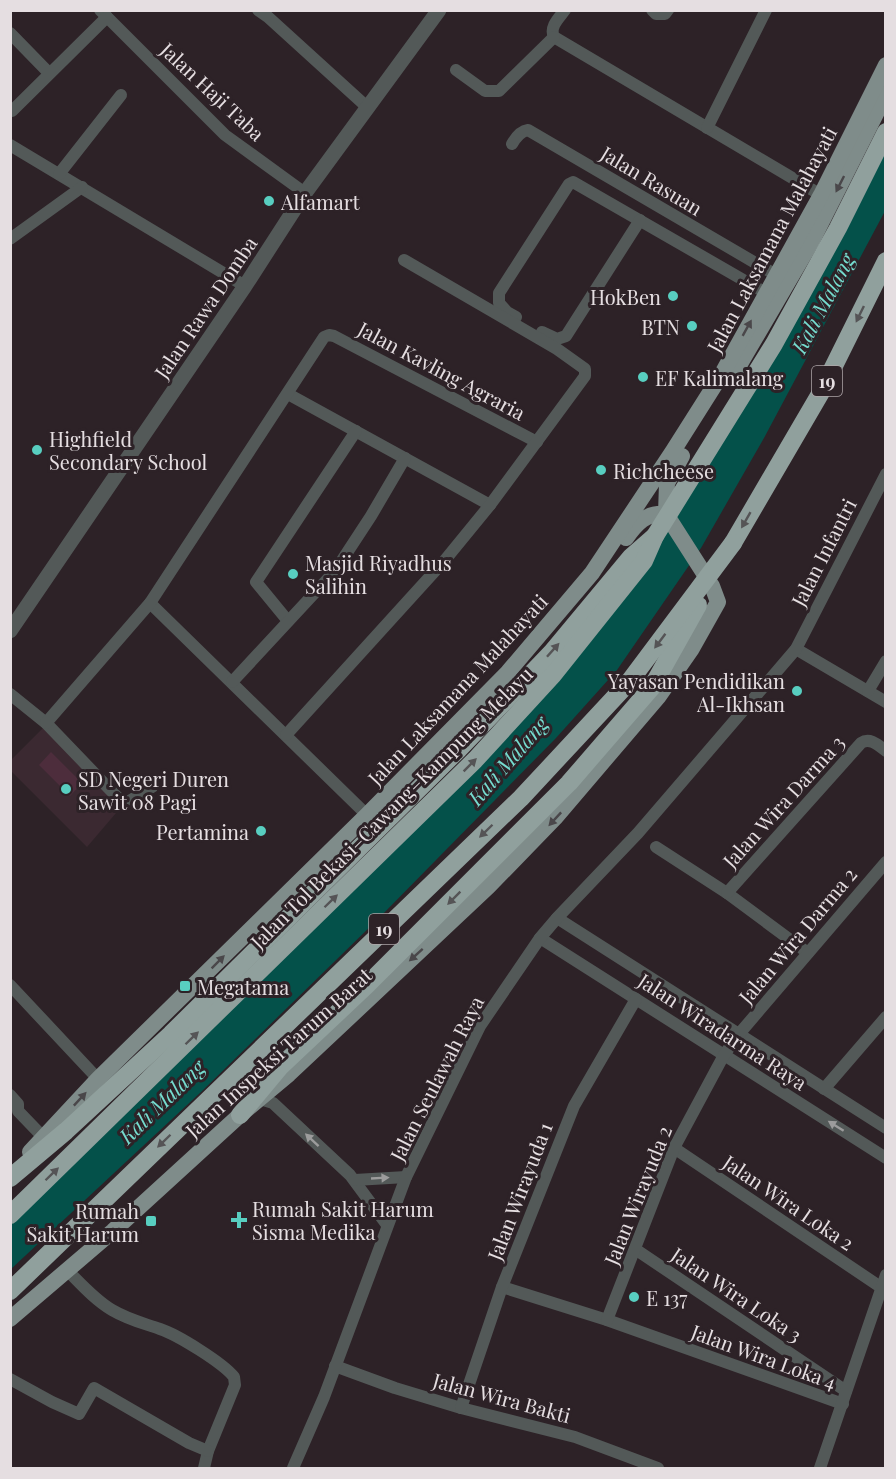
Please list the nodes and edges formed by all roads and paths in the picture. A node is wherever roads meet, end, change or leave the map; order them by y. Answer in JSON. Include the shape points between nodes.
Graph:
{"nodes":[{"id":1,"x":258,"y":10,"type":"edge"},
{"id":2,"x":439,"y":10,"type":"edge"},
{"id":3,"x":565,"y":10,"type":"edge"},
{"id":4,"x":652,"y":10,"type":"edge"},
{"id":5,"x":668,"y":10,"type":"edge"},
{"id":6,"x":766,"y":10,"type":"edge"},
{"id":7,"x":103,"y":14,"type":"edge"},
{"id":8,"x":10,"y":33,"type":"edge"},
{"id":9,"x":554,"y":37,"type":"junction"},
{"id":10,"x":885,"y":65,"type":"edge"},
{"id":11,"x":456,"y":70,"type":"dead end"},
{"id":12,"x":49,"y":73,"type":"junction"},
{"id":13,"x":885,"y":94,"type":"edge"},
{"id":14,"x":121,"y":95,"type":"dead end"},
{"id":15,"x":367,"y":107,"type":"junction"},
{"id":16,"x":12,"y":111,"type":"edge"},
{"id":17,"x":707,"y":128,"type":"junction"},
{"id":18,"x":885,"y":132,"type":"edge"},
{"id":19,"x":512,"y":144,"type":"dead end"},
{"id":20,"x":10,"y":145,"type":"edge"},
{"id":21,"x":59,"y":174,"type":"junction"},
{"id":22,"x":82,"y":187,"type":"junction"},
{"id":23,"x":306,"y":193,"type":"junction"},
{"id":24,"x":821,"y":195,"type":"junction"},
{"id":25,"x":640,"y":220,"type":"junction"},
{"id":26,"x":10,"y":239,"type":"edge"},
{"id":27,"x":404,"y":260,"type":"dead end"},
{"id":28,"x":885,"y":261,"type":"edge"},
{"id":29,"x":776,"y":274,"type":"junction"},
{"id":30,"x":245,"y":286,"type":"junction"},
{"id":31,"x":766,"y":293,"type":"junction"},
{"id":32,"x":288,"y":394,"type":"junction"},
{"id":33,"x":356,"y":431,"type":"junction"},
{"id":34,"x":537,"y":442,"type":"junction"},
{"id":35,"x":405,"y":458,"type":"junction"},
{"id":36,"x":885,"y":474,"type":"edge"},
{"id":37,"x":490,"y":505,"type":"junction"},
{"id":38,"x":666,"y":515,"type":"junction"},
{"id":39,"x":655,"y":536,"type":"junction"},
{"id":40,"x":732,"y":543,"type":"junction"},
{"id":41,"x":592,"y":573,"type":"junction"},
{"id":42,"x":150,"y":603,"type":"junction"},
{"id":43,"x":288,"y":621,"type":"junction"},
{"id":44,"x":10,"y":631,"type":"edge"},
{"id":45,"x":796,"y":649,"type":"junction"},
{"id":46,"x":885,"y":661,"type":"edge"},
{"id":47,"x":232,"y":682,"type":"junction"},
{"id":48,"x":868,"y":691,"type":"junction"},
{"id":49,"x":10,"y":694,"type":"edge"},
{"id":50,"x":885,"y":702,"type":"edge"},
{"id":51,"x":46,"y":723,"type":"junction"},
{"id":52,"x":286,"y":735,"type":"junction"},
{"id":53,"x":885,"y":751,"type":"edge"},
{"id":54,"x":152,"y":787,"type":"dead end"},
{"id":55,"x":367,"y":815,"type":"junction"},
{"id":56,"x":656,"y":847,"type":"dead end"},
{"id":57,"x":885,"y":861,"type":"edge"},
{"id":58,"x":727,"y":893,"type":"junction"},
{"id":59,"x":557,"y":918,"type":"junction"},
{"id":60,"x":540,"y":938,"type":"junction"},
{"id":61,"x":808,"y":953,"type":"junction"},
{"id":62,"x":10,"y":985,"type":"edge"},
{"id":63,"x":636,"y":999,"type":"junction"},
{"id":64,"x":885,"y":1017,"type":"edge"},
{"id":65,"x":739,"y":1034,"type":"junction"},
{"id":66,"x":724,"y":1055,"type":"junction"},
{"id":67,"x":98,"y":1079,"type":"junction"},
{"id":68,"x":824,"y":1089,"type":"junction"},
{"id":69,"x":10,"y":1095,"type":"edge"},
{"id":70,"x":260,"y":1099,"type":"junction"},
{"id":71,"x":240,"y":1115,"type":"junction"},
{"id":72,"x":885,"y":1128,"type":"edge"},
{"id":73,"x":44,"y":1138,"type":"junction"},
{"id":74,"x":674,"y":1148,"type":"junction"},
{"id":75,"x":885,"y":1158,"type":"edge"},
{"id":76,"x":10,"y":1172,"type":"edge"},
{"id":77,"x":406,"y":1177,"type":"junction"},
{"id":78,"x":10,"y":1178,"type":"edge"},
{"id":79,"x":355,"y":1180,"type":"junction"},
{"id":80,"x":10,"y":1215,"type":"edge"},
{"id":81,"x":387,"y":1225,"type":"junction"},
{"id":82,"x":635,"y":1249,"type":"junction"},
{"id":83,"x":67,"y":1270,"type":"junction"},
{"id":84,"x":885,"y":1275,"type":"edge"},
{"id":85,"x":502,"y":1287,"type":"junction"},
{"id":86,"x":882,"y":1288,"type":"junction"},
{"id":87,"x":10,"y":1291,"type":"edge"},
{"id":88,"x":10,"y":1319,"type":"edge"},
{"id":89,"x":607,"y":1320,"type":"junction"},
{"id":90,"x":335,"y":1366,"type":"junction"},
{"id":91,"x":10,"y":1379,"type":"edge"},
{"id":92,"x":846,"y":1391,"type":"junction"},
{"id":93,"x":843,"y":1404,"type":"junction"},
{"id":94,"x":461,"y":1408,"type":"junction"},
{"id":95,"x":208,"y":1451,"type":"junction"},
{"id":96,"x":204,"y":1468,"type":"edge"},
{"id":97,"x":293,"y":1468,"type":"edge"},
{"id":98,"x":658,"y":1468,"type":"edge"},
{"id":99,"x":820,"y":1468,"type":"edge"}],
"edges":[{"from":1,"to":15,"type":"street"},
{"from":2,"to":15,"type":"street","name":"Jalan Rawa Domba"},
{"from":3,"to":9,"type":"street","via":[[553,27]]},
{"from":4,"to":5,"type":"street","via":[[665,14]]},
{"from":6,"to":17,"type":"street"},
{"from":7,"to":12,"type":"street"},
{"from":7,"to":23,"type":"street","name":"Jalan Haji Taba","via":[[225,135]]},
{"from":8,"to":12,"type":"street"},
{"from":9,"to":11,"type":"street","via":[[499,91],[485,91]]},
{"from":9,"to":17,"type":"street"},
{"from":10,"to":24,"type":"main road","name":"Jalan Laksamana Malahayati"},
{"from":12,"to":16,"type":"street"},
{"from":13,"to":38,"type":"main road","name":"Jalan Laksamana Malahayati","one_way":true,"via":[[812,241],[667,483]]},
{"from":14,"to":21,"type":"street"},
{"from":15,"to":23,"type":"street","name":"Jalan Rawa Domba"},
{"from":17,"to":24,"type":"street"},
{"from":18,"to":39,"type":"highway","name":"Jalan Tol Bekasi–Cawang–Kampung Melayu","bridge":true,"via":[[774,344]]},
{"from":19,"to":29,"type":"street","name":"Jalan Rasuan","via":[[528,130]]},
{"from":20,"to":21,"type":"street"},
{"from":21,"to":22,"type":"street"},
{"from":22,"to":26,"type":"street"},
{"from":22,"to":30,"type":"street"},
{"from":23,"to":30,"type":"street","name":"Jalan Rawa Domba"},
{"from":24,"to":29,"type":"main road","name":"Jalan Laksamana Malahayati"},
{"from":25,"to":25,"type":"street","via":[[566,336],[550,337],[507,312],[499,303],[498,296],[569,184],[577,184]]},
{"from":25,"to":31,"type":"street"},
{"from":27,"to":34,"type":"street","name":"Jalan Kavling Agraria","via":[[585,369],[585,376]]},
{"from":28,"to":40,"type":"highway","number":"19","one_way":true,"via":[[820,394]]},
{"from":29,"to":31,"type":"main road","name":"Jalan Laksamana Malahayati"},
{"from":30,"to":44,"type":"street","name":"Jalan Rawa Domba"},
{"from":41,"to":31,"type":"main road","name":"Jalan Laksamana Malahayati","one_way":true,"via":[[723,372]]},
{"from":32,"to":33,"type":"street"},
{"from":32,"to":34,"type":"street","name":"Jalan Kavling Agraria","via":[[329,335]]},
{"from":32,"to":42,"type":"street","name":"Jalan Kavling Agraria"},
{"from":33,"to":35,"type":"street"},
{"from":33,"to":43,"type":"street","via":[[256,582]]},
{"from":34,"to":37,"type":"street","name":"Jalan Kavling Agraria"},
{"from":35,"to":37,"type":"street"},
{"from":35,"to":43,"type":"street","via":[[335,571]]},
{"from":36,"to":45,"type":"street","name":"Jalan Infantri"},
{"from":37,"to":52,"type":"street","name":"Jalan Kavling Agraria"},
{"from":38,"to":41,"type":"main road","via":[[657,513],[637,524],[606,563]]},
{"from":38,"to":70,"type":"main road","name":"Jalan Inspeksi Tarum Barat","one_way":true,"bridge":true,"via":[[716,592],[717,605],[685,659],[659,696],[555,819],[444,929]]},
{"from":78,"to":39,"type":"highway","one_way":true,"via":[[171,1034],[459,749],[552,652],[631,557]]},
{"from":80,"to":39,"type":"highway","name":"Jalan Tol Bekasi–Cawang–Kampung Melayu","one_way":true,"bridge":true,"via":[[474,760],[553,675],[644,561]]},
{"from":40,"to":71,"type":"highway","one_way":true,"bridge":true,"via":[[652,687],[569,783],[280,1066]]},
{"from":40,"to":87,"type":"highway","number":"19","one_way":true,"bridge":true,"via":[[629,682],[521,798]]},
{"from":41,"to":55,"type":"main road","name":"Jalan Laksamana Malahayati","via":[[508,672]]},
{"from":42,"to":47,"type":"street"},
{"from":42,"to":51,"type":"street","name":"Jalan Kavling Agraria"},
{"from":43,"to":47,"type":"street"},
{"from":45,"to":48,"type":"street"},
{"from":45,"to":59,"type":"street","name":"Jalan Seulawah Raya","via":[[638,833]]},
{"from":46,"to":48,"type":"street"},
{"from":47,"to":52,"type":"street"},
{"from":48,"to":50,"type":"street"},
{"from":49,"to":51,"type":"street"},
{"from":51,"to":54,"type":"street","via":[[121,801],[126,803]]},
{"from":52,"to":55,"type":"street"},
{"from":53,"to":58,"type":"street","name":"Jalan Wira Darma 3","via":[[870,740],[861,743]]},
{"from":67,"to":55,"type":"main road","name":"Jalan Laksamana Malahayati","one_way":true},
{"from":56,"to":58,"type":"street"},
{"from":57,"to":61,"type":"street","name":"Jalan Wira Darma 2"},
{"from":58,"to":61,"type":"street"},
{"from":59,"to":60,"type":"street","name":"Jalan Seulawah Raya"},
{"from":59,"to":65,"type":"street","name":"Jalan Wiradarma Raya"},
{"from":60,"to":63,"type":"street","name":"Jalan Wiradarma Raya"},
{"from":60,"to":77,"type":"street","name":"Jalan Seulawah Raya","via":[[480,1026]]},
{"from":61,"to":65,"type":"street","name":"Jalan Wira Darma 2"},
{"from":62,"to":67,"type":"street"},
{"from":63,"to":66,"type":"street","name":"Jalan Wiradarma Raya"},
{"from":63,"to":85,"type":"street","name":"Jalan Wirayuda 1","via":[[574,1106]]},
{"from":64,"to":68,"type":"street"},
{"from":65,"to":66,"type":"street","name":"Jalan Wira Darma 2"},
{"from":65,"to":68,"type":"street","name":"Jalan Wiradarma Raya"},
{"from":66,"to":74,"type":"street","name":"Jalan Wirayuda 2"},
{"from":75,"to":66,"type":"street","name":"Jalan Wiradarma Raya","one_way":true},
{"from":73,"to":67,"type":"main road","name":"Jalan Laksamana Malahayati","one_way":true},
{"from":68,"to":72,"type":"street","name":"Jalan Wiradarma Raya"},
{"from":69,"to":73,"type":"street","via":[[18,1104],[18,1111]]},
{"from":70,"to":71,"type":"main road","name":"Jalan Inspeksi Tarum Barat"},
{"from":79,"to":70,"type":"street","one_way":true,"via":[[273,1103]]},
{"from":71,"to":83,"type":"main road","name":"Jalan Inspeksi Tarum Barat"},
{"from":73,"to":76,"type":"main road","name":"Jalan Laksamana Malahayati"},
{"from":74,"to":82,"type":"street","name":"Jalan Wirayuda 2"},
{"from":74,"to":86,"type":"street","name":"Jalan Wira Loka 2"},
{"from":79,"to":77,"type":"street","one_way":true},
{"from":77,"to":81,"type":"street","name":"Jalan Seulawah Raya"},
{"from":79,"to":81,"type":"street"},
{"from":81,"to":90,"type":"street","name":"Jalan Seulawah Raya"},
{"from":82,"to":89,"type":"street","name":"Jalan Wirayuda 2"},
{"from":82,"to":92,"type":"street","name":"Jalan Wira Loka 3"},
{"from":83,"to":88,"type":"main road","name":"Jalan Inspeksi Tarum Barat"},
{"from":83,"to":95,"type":"street","via":[[112,1310],[170,1334],[234,1377],[236,1385]]},
{"from":84,"to":86,"type":"street"},
{"from":85,"to":89,"type":"street","name":"Jalan Wira Loka 4"},
{"from":85,"to":94,"type":"street","name":"Jalan Wirayuda 1"},
{"from":86,"to":92,"type":"street"},
{"from":89,"to":93,"type":"street","name":"Jalan Wira Loka 4"},
{"from":90,"to":94,"type":"street","name":"Jalan Wira Bakti"},
{"from":90,"to":97,"type":"street","name":"Jalan Seulawah Raya"},
{"from":91,"to":95,"type":"street","via":[[79,1414],[94,1388]]},
{"from":92,"to":93,"type":"street"},
{"from":93,"to":99,"type":"street"},
{"from":94,"to":98,"type":"street","name":"Jalan Wira Bakti","via":[[575,1437]]},
{"from":95,"to":96,"type":"street"}]}
